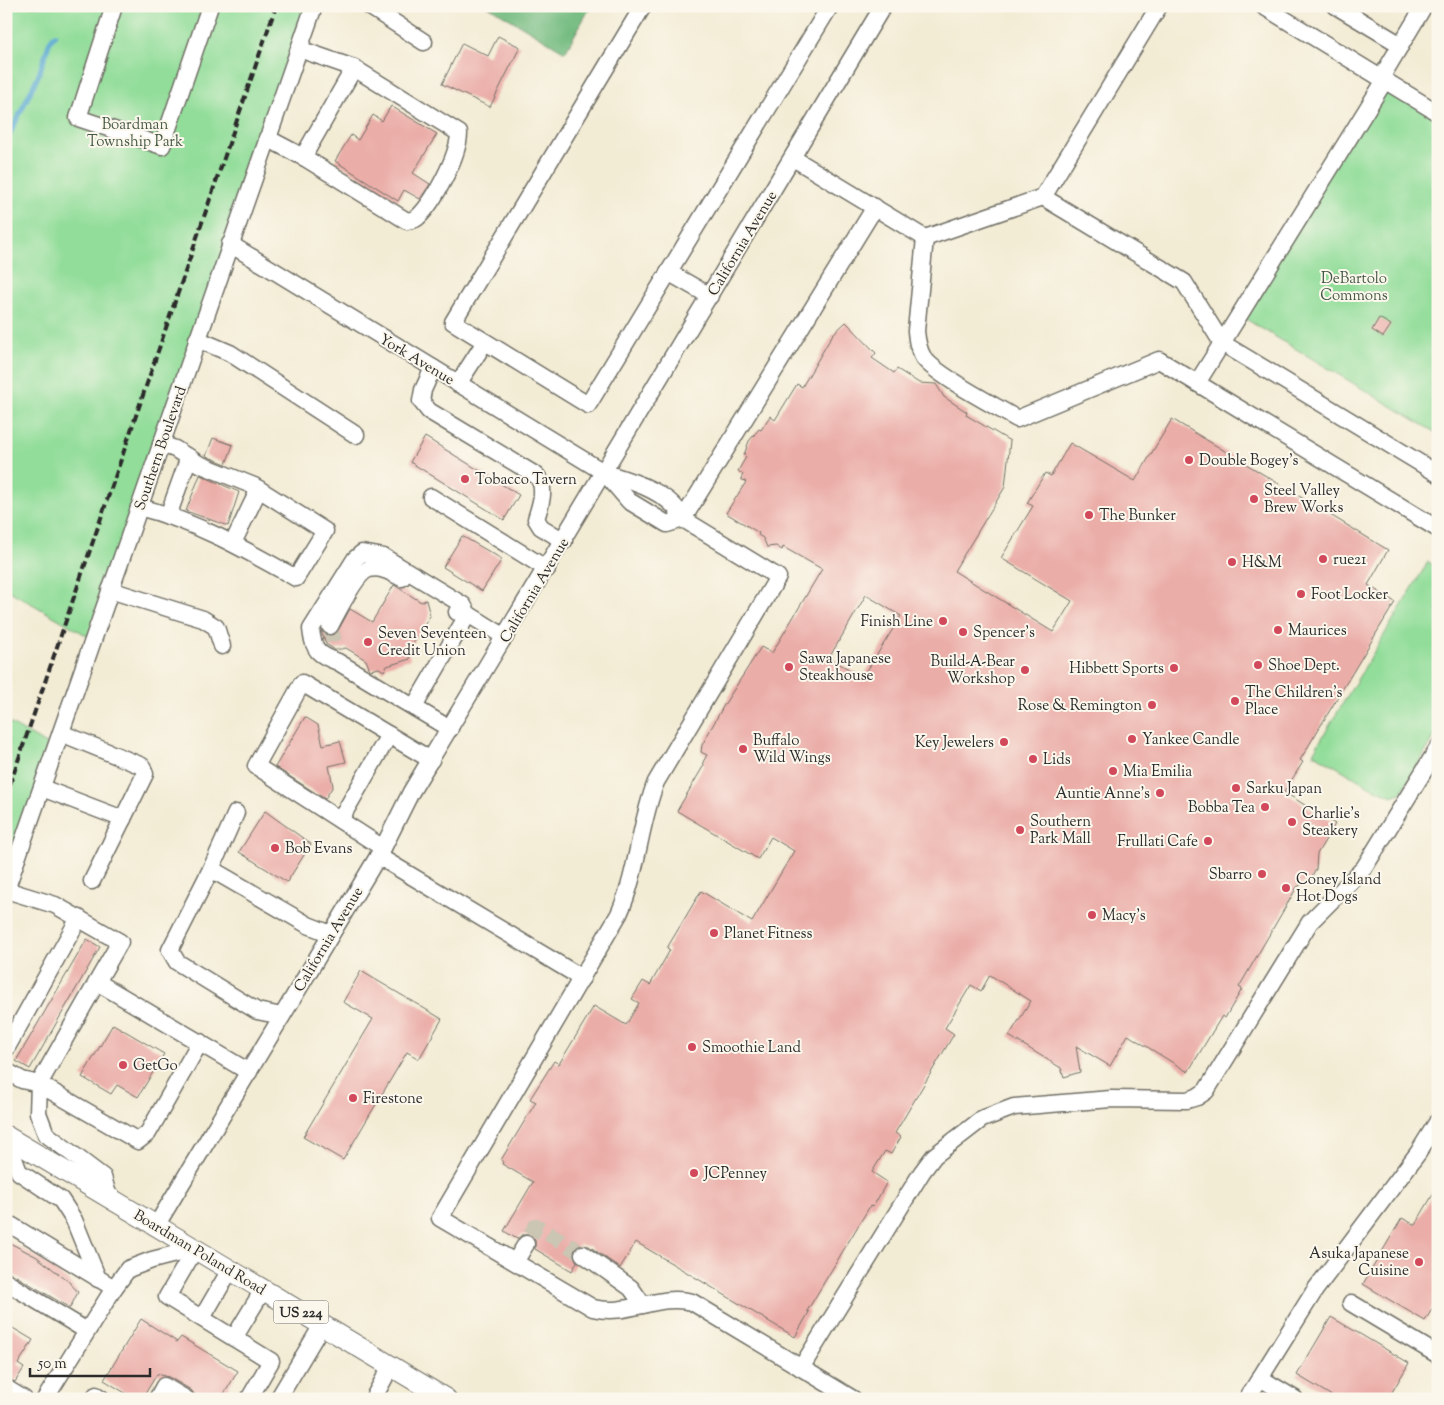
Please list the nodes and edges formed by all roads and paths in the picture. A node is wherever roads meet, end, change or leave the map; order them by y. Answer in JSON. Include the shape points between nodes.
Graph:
{"nodes":[{"id":1,"x":114,"y":6,"type":"edge"},
{"id":2,"x":210,"y":6,"type":"edge"},
{"id":3,"x":314,"y":6,"type":"edge"},
{"id":4,"x":369,"y":6,"type":"edge"},
{"id":5,"x":643,"y":6,"type":"edge"},
{"id":6,"x":830,"y":6,"type":"edge"},
{"id":7,"x":883,"y":6,"type":"edge"},
{"id":8,"x":1159,"y":6,"type":"edge"},
{"id":9,"x":1263,"y":6,"type":"edge"},
{"id":10,"x":1336,"y":6,"type":"edge"},
{"id":11,"x":1424,"y":6,"type":"edge"},
{"id":12,"x":424,"y":42,"type":"dead end"},
{"id":13,"x":1401,"y":46,"type":"junction"},
{"id":14,"x":299,"y":49,"type":"junction"},
{"id":15,"x":354,"y":68,"type":"junction"},
{"id":16,"x":1383,"y":79,"type":"junction"},
{"id":17,"x":1438,"y":113,"type":"edge"},
{"id":18,"x":268,"y":138,"type":"junction"},
{"id":19,"x":303,"y":157,"type":"junction"},
{"id":20,"x":793,"y":158,"type":"junction"},
{"id":21,"x":1043,"y":197,"type":"junction"},
{"id":22,"x":875,"y":207,"type":"junction"},
{"id":23,"x":925,"y":238,"type":"junction"},
{"id":24,"x":230,"y":244,"type":"junction"},
{"id":25,"x":668,"y":272,"type":"junction"},
{"id":26,"x":710,"y":296,"type":"junction"},
{"id":27,"x":197,"y":339,"type":"junction"},
{"id":28,"x":485,"y":342,"type":"junction"},
{"id":29,"x":1222,"y":343,"type":"junction"},
{"id":30,"x":433,"y":368,"type":"junction"},
{"id":31,"x":1197,"y":383,"type":"junction"},
{"id":32,"x":458,"y":384,"type":"junction"},
{"id":33,"x":356,"y":435,"type":"dead end"},
{"id":34,"x":161,"y":444,"type":"junction"},
{"id":35,"x":189,"y":458,"type":"junction"},
{"id":36,"x":605,"y":473,"type":"junction"},
{"id":37,"x":1438,"y":474,"type":"edge"},
{"id":38,"x":259,"y":490,"type":"junction"},
{"id":39,"x":431,"y":497,"type":"dead end"},
{"id":40,"x":139,"y":507,"type":"junction"},
{"id":41,"x":168,"y":516,"type":"junction"},
{"id":42,"x":683,"y":519,"type":"junction"},
{"id":43,"x":1438,"y":530,"type":"edge"},
{"id":44,"x":564,"y":541,"type":"junction"},
{"id":45,"x":232,"y":542,"type":"junction"},
{"id":46,"x":546,"y":569,"type":"junction"},
{"id":47,"x":110,"y":590,"type":"junction"},
{"id":48,"x":468,"y":614,"type":"junction"},
{"id":49,"x":330,"y":626,"type":"tunnel mouth"},
{"id":50,"x":505,"y":637,"type":"junction"},
{"id":51,"x":222,"y":646,"type":"dead end"},
{"id":52,"x":414,"y":707,"type":"junction"},
{"id":53,"x":450,"y":729,"type":"junction"},
{"id":54,"x":61,"y":733,"type":"junction"},
{"id":55,"x":389,"y":735,"type":"junction"},
{"id":56,"x":1438,"y":748,"type":"edge"},
{"id":57,"x":431,"y":760,"type":"junction"},
{"id":58,"x":42,"y":788,"type":"junction"},
{"id":59,"x":236,"y":813,"type":"dead end"},
{"id":60,"x":123,"y":819,"type":"junction"},
{"id":61,"x":340,"y":820,"type":"junction"},
{"id":62,"x":380,"y":852,"type":"junction"},
{"id":63,"x":210,"y":868,"type":"junction"},
{"id":64,"x":92,"y":880,"type":"dead end"},
{"id":65,"x":6,"y":890,"type":"edge"},
{"id":66,"x":79,"y":918,"type":"junction"},
{"id":67,"x":331,"y":934,"type":"junction"},
{"id":68,"x":582,"y":978,"type":"junction"},
{"id":69,"x":97,"y":982,"type":"junction"},
{"id":70,"x":282,"y":1016,"type":"junction"},
{"id":71,"x":200,"y":1042,"type":"junction"},
{"id":72,"x":6,"y":1049,"type":"edge"},
{"id":73,"x":6,"y":1070,"type":"edge"},
{"id":74,"x":249,"y":1072,"type":"junction"},
{"id":75,"x":39,"y":1084,"type":"junction"},
{"id":76,"x":1438,"y":1121,"type":"edge"},
{"id":77,"x":6,"y":1137,"type":"edge"},
{"id":78,"x":109,"y":1198,"type":"junction"},
{"id":79,"x":6,"y":1222,"type":"edge"},
{"id":80,"x":156,"y":1226,"type":"junction"},
{"id":81,"x":526,"y":1244,"type":"dead end"},
{"id":82,"x":195,"y":1249,"type":"junction"},
{"id":83,"x":580,"y":1258,"type":"tunnel mouth"},
{"id":84,"x":515,"y":1262,"type":"junction"},
{"id":85,"x":230,"y":1270,"type":"junction"},
{"id":86,"x":98,"y":1278,"type":"junction"},
{"id":87,"x":6,"y":1282,"type":"edge"},
{"id":88,"x":114,"y":1288,"type":"junction"},
{"id":89,"x":263,"y":1290,"type":"junction"},
{"id":90,"x":1351,"y":1303,"type":"dead end"},
{"id":91,"x":643,"y":1305,"type":"junction"},
{"id":92,"x":202,"y":1318,"type":"junction"},
{"id":93,"x":322,"y":1325,"type":"junction"},
{"id":94,"x":87,"y":1331,"type":"junction"},
{"id":95,"x":234,"y":1338,"type":"junction"},
{"id":96,"x":1438,"y":1355,"type":"edge"},
{"id":97,"x":271,"y":1361,"type":"junction"},
{"id":98,"x":391,"y":1366,"type":"junction"},
{"id":99,"x":801,"y":1368,"type":"junction"},
{"id":100,"x":294,"y":1373,"type":"junction"},
{"id":101,"x":1260,"y":1378,"type":"junction"},
{"id":102,"x":6,"y":1388,"type":"edge"},
{"id":103,"x":24,"y":1399,"type":"edge"},
{"id":104,"x":45,"y":1399,"type":"edge"},
{"id":105,"x":157,"y":1399,"type":"edge"},
{"id":106,"x":186,"y":1399,"type":"edge"},
{"id":107,"x":249,"y":1399,"type":"edge"},
{"id":108,"x":278,"y":1399,"type":"edge"},
{"id":109,"x":372,"y":1399,"type":"edge"},
{"id":110,"x":446,"y":1399,"type":"edge"},
{"id":111,"x":853,"y":1399,"type":"edge"},
{"id":112,"x":1247,"y":1399,"type":"edge"},
{"id":113,"x":1295,"y":1399,"type":"edge"}],
"edges":[{"from":1,"to":2,"type":"street","via":[[78,118],[162,146]]},
{"from":3,"to":14,"type":"street","name":"Southern Boulevard"},
{"from":4,"to":12,"type":"street"},
{"from":5,"to":28,"type":"street","via":[[453,322]]},
{"from":6,"to":25,"type":"street"},
{"from":7,"to":20,"type":"street","name":"California Avenue"},
{"from":8,"to":21,"type":"street"},
{"from":9,"to":16,"type":"street"},
{"from":10,"to":13,"type":"street"},
{"from":11,"to":13,"type":"street"},
{"from":13,"to":16,"type":"street"},
{"from":14,"to":15,"type":"street"},
{"from":14,"to":18,"type":"street","name":"Southern Boulevard"},
{"from":15,"to":19,"type":"street"},
{"from":15,"to":19,"type":"street","via":[[459,133],[459,143],[433,198],[417,218],[407,222]]},
{"from":16,"to":17,"type":"street"},
{"from":16,"to":29,"type":"street"},
{"from":18,"to":19,"type":"street"},
{"from":18,"to":24,"type":"street","name":"Southern Boulevard"},
{"from":20,"to":22,"type":"street"},
{"from":20,"to":26,"type":"street","name":"California Avenue"},
{"from":21,"to":23,"type":"street"},
{"from":21,"to":29,"type":"street","via":[[1184,282]]},
{"from":22,"to":23,"type":"street"},
{"from":22,"to":42,"type":"street"},
{"from":23,"to":31,"type":"street","via":[[917,346],[937,370],[1017,419],[1160,360]]},
{"from":24,"to":27,"type":"street","name":"Southern Boulevard"},
{"from":24,"to":30,"type":"street","name":"York Avenue"},
{"from":25,"to":26,"type":"street"},
{"from":25,"to":28,"type":"street","via":[[588,406]]},
{"from":26,"to":36,"type":"street","name":"California Avenue"},
{"from":27,"to":33,"type":"street","via":[[230,353]]},
{"from":27,"to":34,"type":"street","name":"Southern Boulevard"},
{"from":28,"to":32,"type":"street"},
{"from":29,"to":31,"type":"street"},
{"from":29,"to":37,"type":"street"},
{"from":30,"to":32,"type":"street","name":"York Avenue"},
{"from":30,"to":44,"type":"street","via":[[421,401],[429,411],[537,476],[541,481],[542,496],[536,519],[541,527]]},
{"from":31,"to":43,"type":"street"},
{"from":32,"to":36,"type":"street","name":"York Avenue"},
{"from":34,"to":35,"type":"street"},
{"from":34,"to":40,"type":"street","name":"Southern Boulevard"},
{"from":35,"to":38,"type":"street"},
{"from":35,"to":41,"type":"street"},
{"from":36,"to":42,"type":"street","name":"York Avenue","via":[[638,483],[678,507]]},
{"from":36,"to":44,"type":"street","name":"California Avenue"},
{"from":38,"to":45,"type":"street"},
{"from":38,"to":45,"type":"street","via":[[325,530],[296,578]]},
{"from":39,"to":46,"type":"street"},
{"from":40,"to":41,"type":"street"},
{"from":40,"to":47,"type":"street","name":"Southern Boulevard"},
{"from":41,"to":45,"type":"street"},
{"from":42,"to":68,"type":"street","name":"York Avenue","via":[[778,577],[656,782],[646,806],[628,894]]},
{"from":44,"to":46,"type":"street","name":"California Avenue"},
{"from":46,"to":50,"type":"street","name":"California Avenue"},
{"from":47,"to":51,"type":"street","via":[[203,620],[216,627]]},
{"from":47,"to":54,"type":"street","name":"Southern Boulevard"},
{"from":48,"to":49,"type":"street","via":[[458,613],[382,569],[368,569],[358,578]]},
{"from":48,"to":50,"type":"street"},
{"from":48,"to":52,"type":"street"},
{"from":48,"to":52,"type":"street","via":[[463,605],[384,557],[362,553],[355,559],[311,630],[312,642],[320,655],[337,656]]},
{"from":50,"to":53,"type":"street","name":"California Avenue"},
{"from":52,"to":53,"type":"street"},
{"from":53,"to":57,"type":"street","name":"California Avenue"},
{"from":54,"to":58,"type":"street","name":"Southern Boulevard"},
{"from":54,"to":60,"type":"street","via":[[142,766],[145,774]]},
{"from":55,"to":57,"type":"street"},
{"from":55,"to":61,"type":"street"},
{"from":55,"to":61,"type":"street","via":[[302,683],[256,766]]},
{"from":56,"to":99,"type":"street","via":[[1364,868],[1310,922],[1206,1090],[1187,1100],[1111,1099],[1014,1107],[982,1119],[934,1156],[922,1172]]},
{"from":57,"to":62,"type":"street","name":"California Avenue"},
{"from":58,"to":60,"type":"street"},
{"from":58,"to":65,"type":"street","name":"Southern Boulevard"},
{"from":59,"to":63,"type":"street"},
{"from":60,"to":64,"type":"street"},
{"from":61,"to":62,"type":"street"},
{"from":62,"to":67,"type":"street","name":"California Avenue"},
{"from":62,"to":68,"type":"street"},
{"from":63,"to":67,"type":"street","via":[[308,925]]},
{"from":63,"to":70,"type":"street","via":[[170,950],[177,962],[257,1011]]},
{"from":65,"to":66,"type":"street","via":[[55,905]]},
{"from":66,"to":69,"type":"street","via":[[120,942]]},
{"from":66,"to":72,"type":"street"},
{"from":67,"to":70,"type":"street","name":"California Avenue"},
{"from":68,"to":84,"type":"street","via":[[440,1218]]},
{"from":69,"to":71,"type":"street"},
{"from":69,"to":75,"type":"street"},
{"from":70,"to":74,"type":"street","name":"California Avenue"},
{"from":71,"to":74,"type":"street"},
{"from":71,"to":75,"type":"street","via":[[148,1133],[138,1141]]},
{"from":73,"to":75,"type":"street","via":[[22,1080]]},
{"from":74,"to":80,"type":"street","name":"California Avenue"},
{"from":75,"to":78,"type":"street","via":[[38,1113],[46,1134],[103,1177]]},
{"from":76,"to":101,"type":"street","via":[[1418,1153],[1315,1290]]},
{"from":77,"to":78,"type":"main road","name":"Boardman Poland Road","number":"US 224"},
{"from":77,"to":86,"type":"street","via":[[19,1172],[61,1200],[74,1220]]},
{"from":78,"to":80,"type":"main road","name":"Boardman Poland Road","number":"US 224"},
{"from":79,"to":86,"type":"street"},
{"from":80,"to":82,"type":"main road","name":"Boardman Poland Road","number":"US 224"},
{"from":81,"to":84,"type":"street"},
{"from":82,"to":85,"type":"main road","name":"Boardman Poland Road","number":"US 224"},
{"from":82,"to":88,"type":"street","via":[[128,1269]]},
{"from":82,"to":92,"type":"street","via":[[167,1297]]},
{"from":83,"to":91,"type":"street","via":[[604,1267],[631,1288]]},
{"from":84,"to":91,"type":"street","via":[[592,1308],[617,1311]]},
{"from":85,"to":89,"type":"main road","name":"Boardman Poland Road","number":"US 224"},
{"from":85,"to":92,"type":"street"},
{"from":86,"to":88,"type":"street"},
{"from":87,"to":94,"type":"street"},
{"from":88,"to":94,"type":"street"},
{"from":89,"to":93,"type":"main road","name":"Boardman Poland Road","number":"US 224"},
{"from":89,"to":95,"type":"street"},
{"from":90,"to":96,"type":"street"},
{"from":91,"to":99,"type":"street","via":[[669,1299],[692,1302]]},
{"from":92,"to":95,"type":"street"},
{"from":93,"to":98,"type":"main road","name":"Boardman Poland Road","number":"US 224"},
{"from":93,"to":100,"type":"street"},
{"from":94,"to":104,"type":"street"},
{"from":95,"to":97,"type":"street"},
{"from":97,"to":100,"type":"street"},
{"from":97,"to":107,"type":"street"},
{"from":98,"to":109,"type":"street"},
{"from":98,"to":110,"type":"main road","name":"Boardman Poland Road","number":"US 224"},
{"from":99,"to":111,"type":"street"},
{"from":100,"to":108,"type":"street"},
{"from":101,"to":112,"type":"street"},
{"from":101,"to":113,"type":"street"},
{"from":102,"to":103,"type":"street"},
{"from":105,"to":106,"type":"street","via":[[164,1386]]}]}
